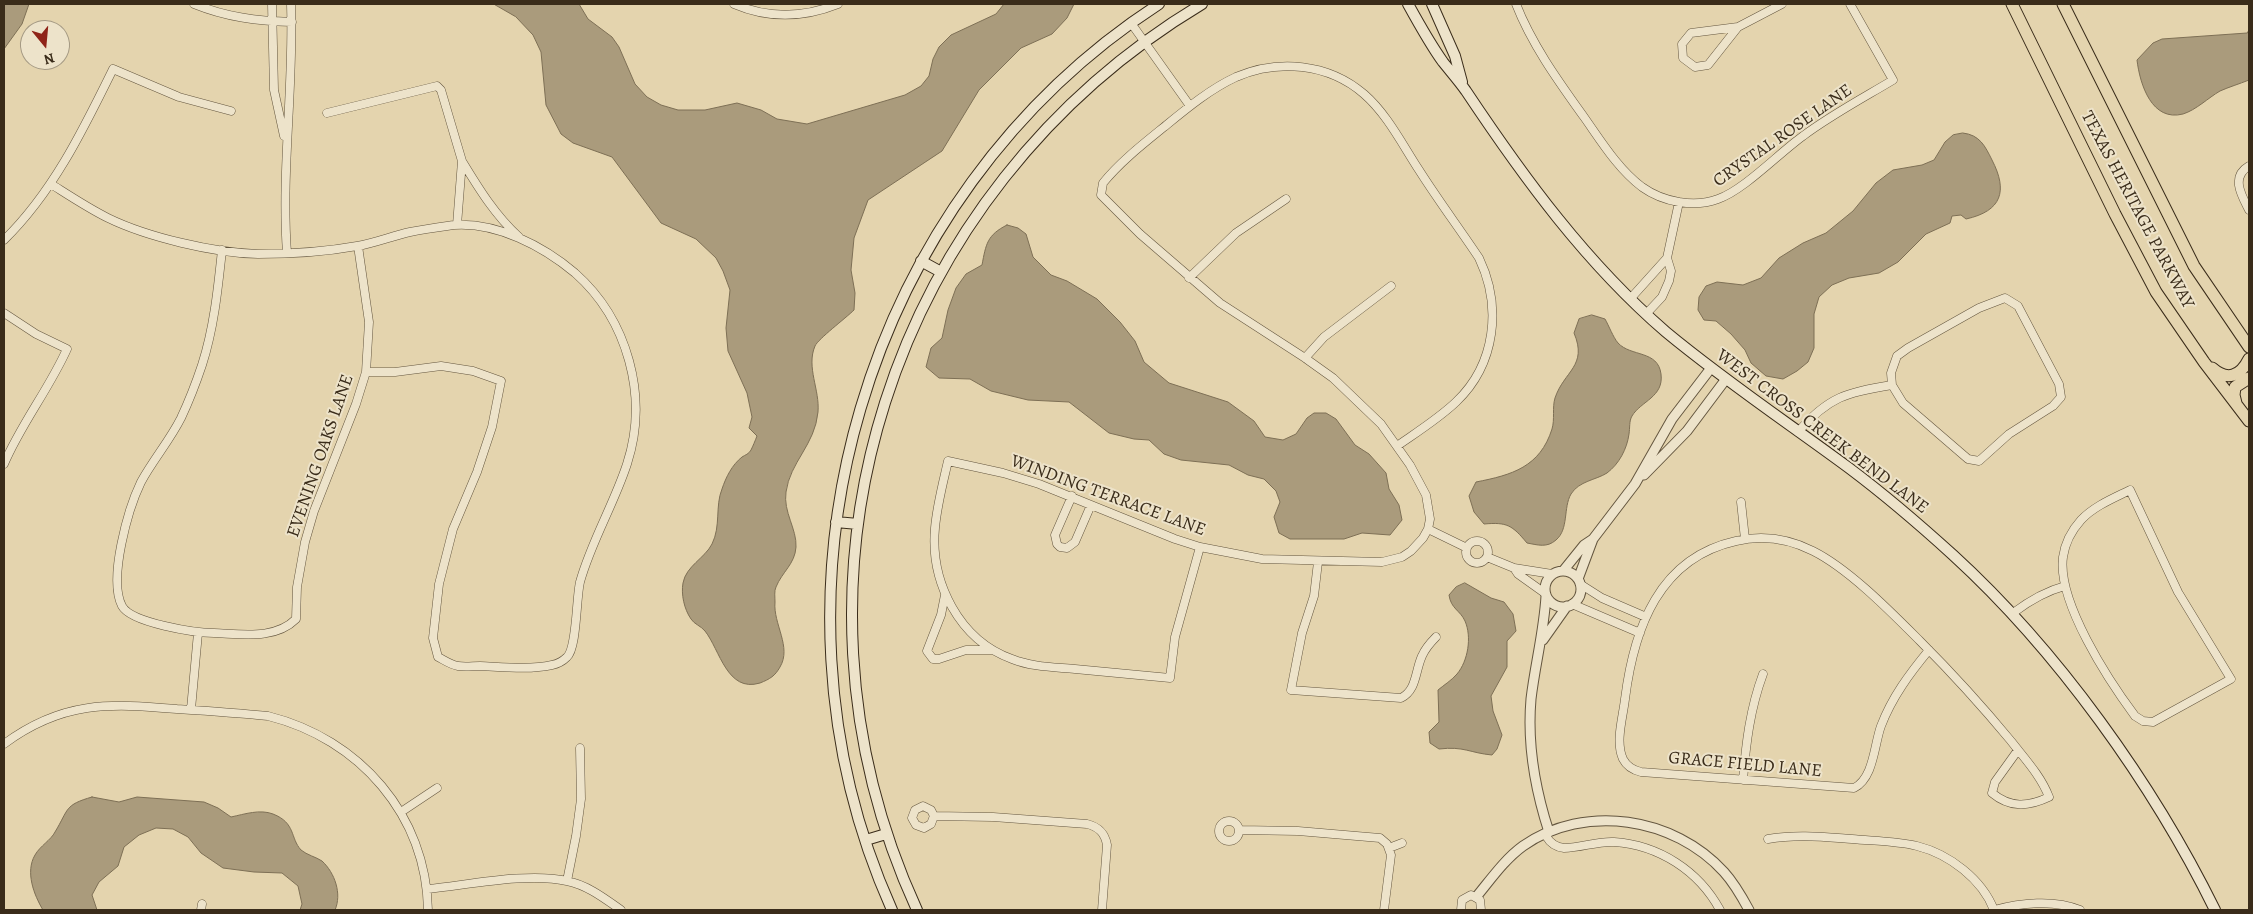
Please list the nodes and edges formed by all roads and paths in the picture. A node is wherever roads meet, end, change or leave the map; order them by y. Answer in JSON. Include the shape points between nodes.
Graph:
{"nodes":[{"id":1,"x":194,"y":4,"type":"edge"},
{"id":2,"x":272,"y":4,"type":"edge"},
{"id":3,"x":292,"y":4,"type":"edge"},
{"id":4,"x":734,"y":4,"type":"edge"},
{"id":5,"x":838,"y":4,"type":"edge"},
{"id":6,"x":1159,"y":4,"type":"edge"},
{"id":7,"x":1202,"y":4,"type":"edge"},
{"id":8,"x":1408,"y":4,"type":"edge"},
{"id":9,"x":1432,"y":4,"type":"edge"},
{"id":10,"x":1516,"y":4,"type":"edge"},
{"id":11,"x":1782,"y":4,"type":"edge"},
{"id":12,"x":1850,"y":4,"type":"edge"},
{"id":13,"x":2012,"y":4,"type":"edge"},
{"id":14,"x":2063,"y":4,"type":"edge"},
{"id":15,"x":272,"y":21,"type":"junction"},
{"id":16,"x":292,"y":22,"type":"junction"},
{"id":17,"x":1131,"y":24,"type":"junction"},
{"id":18,"x":1738,"y":27,"type":"junction"},
{"id":19,"x":1143,"y":42,"type":"junction"},
{"id":20,"x":1464,"y":87,"type":"junction"},
{"id":21,"x":1190,"y":106,"type":"junction"},
{"id":22,"x":231,"y":111,"type":"dead end"},
{"id":23,"x":327,"y":113,"type":"dead end"},
{"id":24,"x":286,"y":142,"type":"junction"},
{"id":25,"x":462,"y":161,"type":"junction"},
{"id":26,"x":2249,"y":166,"type":"edge"},
{"id":27,"x":51,"y":184,"type":"junction"},
{"id":28,"x":1286,"y":199,"type":"dead end"},
{"id":29,"x":1679,"y":202,"type":"junction"},
{"id":30,"x":2249,"y":210,"type":"edge"},
{"id":31,"x":456,"y":225,"type":"junction"},
{"id":32,"x":521,"y":239,"type":"junction"},
{"id":33,"x":4,"y":240,"type":"edge"},
{"id":34,"x":358,"y":246,"type":"junction"},
{"id":35,"x":222,"y":250,"type":"junction"},
{"id":36,"x":287,"y":253,"type":"junction"},
{"id":37,"x":1667,"y":258,"type":"junction"},
{"id":38,"x":921,"y":261,"type":"junction"},
{"id":39,"x":941,"y":272,"type":"junction"},
{"id":40,"x":1188,"y":278,"type":"junction"},
{"id":41,"x":1391,"y":286,"type":"dead end"},
{"id":42,"x":1631,"y":298,"type":"junction"},
{"id":43,"x":4,"y":312,"type":"edge"},
{"id":44,"x":1647,"y":313,"type":"junction"},
{"id":45,"x":2248,"y":348,"type":"edge"},
{"id":46,"x":1305,"y":358,"type":"junction"},
{"id":47,"x":2201,"y":358,"type":"junction"},
{"id":48,"x":2249,"y":359,"type":"edge"},
{"id":49,"x":1711,"y":368,"type":"junction"},
{"id":50,"x":366,"y":372,"type":"junction"},
{"id":51,"x":2249,"y":378,"type":"edge"},
{"id":52,"x":1726,"y":380,"type":"junction"},
{"id":53,"x":1892,"y":386,"type":"junction"},
{"id":54,"x":2236,"y":406,"type":"junction"},
{"id":55,"x":2249,"y":421,"type":"edge"},
{"id":56,"x":1798,"y":432,"type":"junction"},
{"id":57,"x":1398,"y":446,"type":"junction"},
{"id":58,"x":4,"y":464,"type":"edge"},
{"id":59,"x":1634,"y":484,"type":"junction"},
{"id":60,"x":1072,"y":496,"type":"junction"},
{"id":61,"x":1741,"y":502,"type":"dead end"},
{"id":62,"x":1091,"y":505,"type":"junction"},
{"id":63,"x":836,"y":522,"type":"junction"},
{"id":64,"x":858,"y":524,"type":"junction"},
{"id":65,"x":1428,"y":529,"type":"junction"},
{"id":66,"x":1593,"y":539,"type":"junction"},
{"id":67,"x":1745,"y":539,"type":"junction"},
{"id":68,"x":1200,"y":547,"type":"junction"},
{"id":69,"x":1467,"y":548,"type":"junction"},
{"id":70,"x":1487,"y":557,"type":"junction"},
{"id":71,"x":1318,"y":562,"type":"junction"},
{"id":72,"x":1514,"y":568,"type":"junction"},
{"id":73,"x":1563,"y":570,"type":"junction"},
{"id":74,"x":1552,"y":574,"type":"junction"},
{"id":75,"x":1579,"y":581,"type":"junction"},
{"id":76,"x":2066,"y":586,"type":"junction"},
{"id":77,"x":945,"y":595,"type":"junction"},
{"id":78,"x":1546,"y":595,"type":"junction"},
{"id":79,"x":1570,"y":605,"type":"junction"},
{"id":80,"x":2013,"y":613,"type":"junction"},
{"id":81,"x":1646,"y":617,"type":"junction"},
{"id":82,"x":198,"y":633,"type":"junction"},
{"id":83,"x":1640,"y":633,"type":"junction"},
{"id":84,"x":1436,"y":637,"type":"dead end"},
{"id":85,"x":1541,"y":642,"type":"junction"},
{"id":86,"x":991,"y":650,"type":"junction"},
{"id":87,"x":1929,"y":650,"type":"junction"},
{"id":88,"x":1763,"y":674,"type":"dead end"},
{"id":89,"x":191,"y":710,"type":"junction"},
{"id":90,"x":4,"y":744,"type":"edge"},
{"id":91,"x":580,"y":748,"type":"dead end"},
{"id":92,"x":2018,"y":750,"type":"junction"},
{"id":93,"x":1742,"y":780,"type":"junction"},
{"id":94,"x":437,"y":788,"type":"dead end"},
{"id":95,"x":401,"y":812,"type":"junction"},
{"id":96,"x":934,"y":816,"type":"dead end"},
{"id":97,"x":1240,"y":830,"type":"dead end"},
{"id":98,"x":1549,"y":832,"type":"junction"},
{"id":99,"x":886,"y":834,"type":"junction"},
{"id":100,"x":1768,"y":839,"type":"dead end"},
{"id":101,"x":866,"y":840,"type":"junction"},
{"id":102,"x":1402,"y":843,"type":"dead end"},
{"id":103,"x":1390,"y":848,"type":"junction"},
{"id":104,"x":567,"y":881,"type":"junction"},
{"id":105,"x":428,"y":890,"type":"junction"},
{"id":106,"x":1477,"y":896,"type":"junction"},
{"id":107,"x":428,"y":910,"type":"edge"},
{"id":108,"x":621,"y":910,"type":"edge"},
{"id":109,"x":892,"y":910,"type":"edge"},
{"id":110,"x":917,"y":910,"type":"edge"},
{"id":111,"x":1102,"y":910,"type":"edge"},
{"id":112,"x":1384,"y":910,"type":"edge"},
{"id":113,"x":1461,"y":910,"type":"edge"},
{"id":114,"x":1481,"y":910,"type":"edge"},
{"id":115,"x":1720,"y":910,"type":"edge"},
{"id":116,"x":1749,"y":910,"type":"edge"},
{"id":117,"x":1994,"y":910,"type":"edge"},
{"id":118,"x":2080,"y":910,"type":"edge"},
{"id":119,"x":2215,"y":910,"type":"edge"}],
"edges":[{"from":1,"to":15,"type":"street","via":[[245,19]]},
{"from":2,"to":15,"type":"street"},
{"from":3,"to":16,"type":"street"},
{"from":4,"to":5,"type":"street","via":[[771,15],[795,15],[818,12]]},
{"from":6,"to":17,"type":"main road"},
{"from":7,"to":19,"type":"main road"},
{"from":8,"to":20,"type":"main road","name":"WEST CROSS CREEK BEND LANE","via":[[1442,60]]},
{"from":9,"to":20,"type":"main road","name":"WEST CROSS CREEK BEND LANE","via":[[1455,56]]},
{"from":10,"to":29,"type":"street","name":"CRYSTAL ROSE LANE","via":[[1556,77],[1625,172],[1656,196]]},
{"from":11,"to":18,"type":"street"},
{"from":12,"to":29,"type":"street","name":"CRYSTAL ROSE LANE","via":[[1893,80],[1804,135],[1725,197],[1701,203]]},
{"from":13,"to":47,"type":"main road","name":"TEXAS HERITAGE PARKWAY","via":[[2115,214],[2152,283]]},
{"from":14,"to":45,"type":"main road","name":"TEXAS HERITAGE PARKWAY","via":[[2194,266]]},
{"from":15,"to":16,"type":"street"},
{"from":15,"to":24,"type":"street","via":[[274,90]]},
{"from":16,"to":24,"type":"street"},
{"from":17,"to":19,"type":"street"},
{"from":17,"to":38,"type":"main road","via":[[1072,71],[1019,124],[968,186]]},
{"from":18,"to":18,"type":"street","via":[[1691,33],[1682,44],[1683,58],[1694,67],[1708,65]]},
{"from":19,"to":21,"type":"street"},
{"from":19,"to":39,"type":"main road","via":[[1081,94],[1036,138],[990,194]]},
{"from":20,"to":42,"type":"main road","name":"WEST CROSS CREEK BEND LANE","via":[[1553,214]]},
{"from":21,"to":40,"type":"street","via":[[1107,178],[1101,195]]},
{"from":21,"to":57,"type":"street","via":[[1234,78],[1267,68],[1297,67],[1325,71],[1338,77],[1374,104],[1479,258],[1490,286],[1493,329],[1488,351],[1467,391]]},
{"from":22,"to":27,"type":"street","via":[[179,97],[113,69]]},
{"from":23,"to":25,"type":"street","via":[[437,86],[441,90]]},
{"from":24,"to":36,"type":"street"},
{"from":25,"to":31,"type":"street"},
{"from":25,"to":32,"type":"street","via":[[503,222]]},
{"from":26,"to":30,"type":"street","via":[[2240,174],[2238,183]]},
{"from":27,"to":33,"type":"street"},
{"from":27,"to":35,"type":"street","via":[[111,220],[188,244]]},
{"from":28,"to":40,"type":"street","via":[[1236,233]]},
{"from":29,"to":37,"type":"street"},
{"from":31,"to":32,"type":"street","via":[[485,228]]},
{"from":31,"to":34,"type":"street","via":[[409,232]]},
{"from":32,"to":50,"type":"street","via":[[569,269],[600,299],[629,357],[635,394],[636,430],[627,464],[581,580],[569,656],[553,665],[520,667],[458,666],[438,657],[433,638],[439,584],[453,529],[492,427],[501,381],[473,371],[441,366]]},
{"from":34,"to":36,"type":"street"},
{"from":34,"to":50,"type":"street","name":"EVENING OAKS LANE","via":[[369,322]]},
{"from":35,"to":36,"type":"street","via":[[254,254]]},
{"from":35,"to":82,"type":"street","via":[[215,308],[202,364],[180,418],[141,483],[124,528],[117,571],[122,608],[134,617]]},
{"from":37,"to":42,"type":"street"},
{"from":37,"to":44,"type":"street","via":[[1670,271],[1667,289]]},
{"from":38,"to":39,"type":"main road"},
{"from":38,"to":63,"type":"main road","via":[[882,342],[866,389],[849,448]]},
{"from":39,"to":64,"type":"main road","via":[[917,318],[884,403]]},
{"from":40,"to":46,"type":"street","via":[[1220,303]]},
{"from":41,"to":46,"type":"street","via":[[1324,337]]},
{"from":42,"to":44,"type":"main road","name":"WEST CROSS CREEK BEND LANE"},
{"from":43,"to":58,"type":"street","via":[[36,334],[67,349],[55,375],[18,433]]},
{"from":44,"to":49,"type":"main road","name":"WEST CROSS CREEK BEND LANE"},
{"from":46,"to":57,"type":"street","via":[[1357,399]]},
{"from":47,"to":48,"type":"main road","via":[[2221,376],[2232,376]]},
{"from":47,"to":54,"type":"main road","name":"TEXAS HERITAGE PARKWAY"},
{"from":49,"to":52,"type":"main road","name":"WEST CROSS CREEK BEND LANE"},
{"from":49,"to":59,"type":"street","via":[[1672,420]]},
{"from":50,"to":82,"type":"street","name":"EVENING OAKS LANE","via":[[305,542],[297,587],[296,619],[287,628],[274,633]]},
{"from":51,"to":54,"type":"main road","via":[[2235,388]]},
{"from":52,"to":56,"type":"main road","name":"WEST CROSS CREEK BEND LANE"},
{"from":52,"to":59,"type":"street","via":[[1687,431]]},
{"from":53,"to":53,"type":"street","via":[[1903,403],[1954,447],[1968,459],[1979,461],[2009,434],[2053,406],[2061,397],[2059,384],[2018,306],[2005,298],[1979,308],[1908,348],[1898,356],[1894,365]]},
{"from":53,"to":56,"type":"street","via":[[1857,390],[1844,395],[1826,405]]},
{"from":54,"to":55,"type":"main road","name":"TEXAS HERITAGE PARKWAY"},
{"from":56,"to":80,"type":"main road","name":"WEST CROSS CREEK BEND LANE","via":[[1904,513]]},
{"from":57,"to":65,"type":"street","via":[[1426,494]]},
{"from":59,"to":66,"type":"street"},
{"from":60,"to":62,"type":"street","name":"WINDING TERRACE LANE"},
{"from":60,"to":62,"type":"street","via":[[1056,535],[1060,547],[1067,548],[1075,542]]},
{"from":60,"to":77,"type":"street","name":"WINDING TERRACE LANE","via":[[1003,473],[948,461],[934,529],[935,554]]},
{"from":61,"to":67,"type":"street"},
{"from":62,"to":68,"type":"street","name":"WINDING TERRACE LANE"},
{"from":63,"to":64,"type":"main road"},
{"from":63,"to":101,"type":"main road","via":[[830,605],[834,690],[845,763]]},
{"from":64,"to":99,"type":"main road","via":[[852,593],[855,675],[867,759]]},
{"from":65,"to":69,"type":"street"},
{"from":65,"to":71,"type":"street","name":"WINDING TERRACE LANE","via":[[1411,551],[1393,560]]},
{"from":66,"to":73,"type":"street"},
{"from":66,"to":75,"type":"street"},
{"from":67,"to":81,"type":"street","via":[[1709,549],[1678,569],[1663,586]]},
{"from":67,"to":87,"type":"street","via":[[1781,540],[1830,561],[1895,616]]},
{"from":68,"to":71,"type":"street","name":"WINDING TERRACE LANE","via":[[1262,559]]},
{"from":68,"to":86,"type":"street","via":[[1175,637],[1170,678],[1034,665],[1012,660]]},
{"from":69,"to":70,"type":"street","via":[[1467,556],[1472,561],[1482,562]]},
{"from":69,"to":70,"type":"street","via":[[1480,541],[1486,546]]},
{"from":70,"to":72,"type":"street"},
{"from":71,"to":84,"type":"street","via":[[1314,596],[1302,633],[1291,690],[1401,698],[1410,691],[1420,659]]},
{"from":72,"to":74,"type":"street"},
{"from":72,"to":78,"type":"street"},
{"from":73,"to":74,"type":"street"},
{"from":73,"to":75,"type":"street"},
{"from":74,"to":78,"type":"street","via":[[1545,584]]},
{"from":75,"to":79,"type":"street","via":[[1580,595]]},
{"from":75,"to":81,"type":"street","via":[[1602,598]]},
{"from":76,"to":76,"type":"street","via":[[2090,645],[2130,708],[2143,721],[2161,719],[2231,679],[2178,592],[2130,490],[2101,504],[2076,526],[2067,540],[2063,559]]},
{"from":76,"to":80,"type":"street","via":[[2044,594]]},
{"from":77,"to":86,"type":"street","via":[[956,615]]},
{"from":77,"to":86,"type":"street","via":[[927,651],[929,656],[939,659],[966,650]]},
{"from":78,"to":79,"type":"street","via":[[1555,605]]},
{"from":78,"to":85,"type":"street"},
{"from":79,"to":83,"type":"street"},
{"from":79,"to":85,"type":"street"},
{"from":80,"to":119,"type":"main road","name":"WEST CROSS CREEK BEND LANE","via":[[2069,681],[2118,749],[2164,818]]},
{"from":81,"to":83,"type":"street"},
{"from":82,"to":89,"type":"street"},
{"from":83,"to":93,"type":"street","name":"GRACE FIELD LANE","via":[[1627,683],[1620,740],[1621,753],[1627,765],[1641,772]]},
{"from":85,"to":98,"type":"street","via":[[1531,700],[1531,753],[1540,806]]},
{"from":87,"to":92,"type":"street","via":[[1971,693]]},
{"from":87,"to":93,"type":"street","name":"GRACE FIELD LANE","via":[[1893,701],[1882,724],[1868,774],[1860,785],[1848,789]]},
{"from":88,"to":93,"type":"street","via":[[1749,722]]},
{"from":89,"to":90,"type":"street","via":[[132,705],[83,708],[37,723]]},
{"from":89,"to":95,"type":"street","via":[[268,716],[290,721],[318,734],[346,751],[366,769]]},
{"from":91,"to":104,"type":"street","via":[[581,799]]},
{"from":92,"to":92,"type":"street","via":[[1995,782],[1992,793],[2003,802],[2034,805],[2049,797],[2044,783]]},
{"from":94,"to":95,"type":"street"},
{"from":95,"to":105,"type":"street","via":[[418,852]]},
{"from":96,"to":111,"type":"street","via":[[986,816],[1087,824],[1098,828],[1107,848]]},
{"from":97,"to":103,"type":"street","via":[[1374,837],[1383,840]]},
{"from":98,"to":106,"type":"street","via":[[1523,846],[1507,860]]},
{"from":98,"to":115,"type":"street","via":[[1546,836],[1549,841],[1564,848],[1614,842],[1655,851],[1691,873]]},
{"from":98,"to":116,"type":"street","via":[[1569,825],[1617,820],[1644,824],[1666,832],[1686,842],[1719,867]]},
{"from":99,"to":101,"type":"main road"},
{"from":99,"to":110,"type":"main road"},
{"from":100,"to":117,"type":"street","via":[[1810,836],[1917,846],[1941,855],[1962,869],[1982,889]]},
{"from":101,"to":109,"type":"main road"},
{"from":102,"to":103,"type":"street"},
{"from":103,"to":112,"type":"street"},
{"from":104,"to":105,"type":"street","via":[[533,879]]},
{"from":104,"to":108,"type":"street","via":[[603,897]]},
{"from":105,"to":107,"type":"street"},
{"from":106,"to":113,"type":"street","via":[[1463,898]]},
{"from":106,"to":114,"type":"street","via":[[1482,904]]},
{"from":117,"to":118,"type":"street","via":[[2031,904],[2060,905]]}]}
